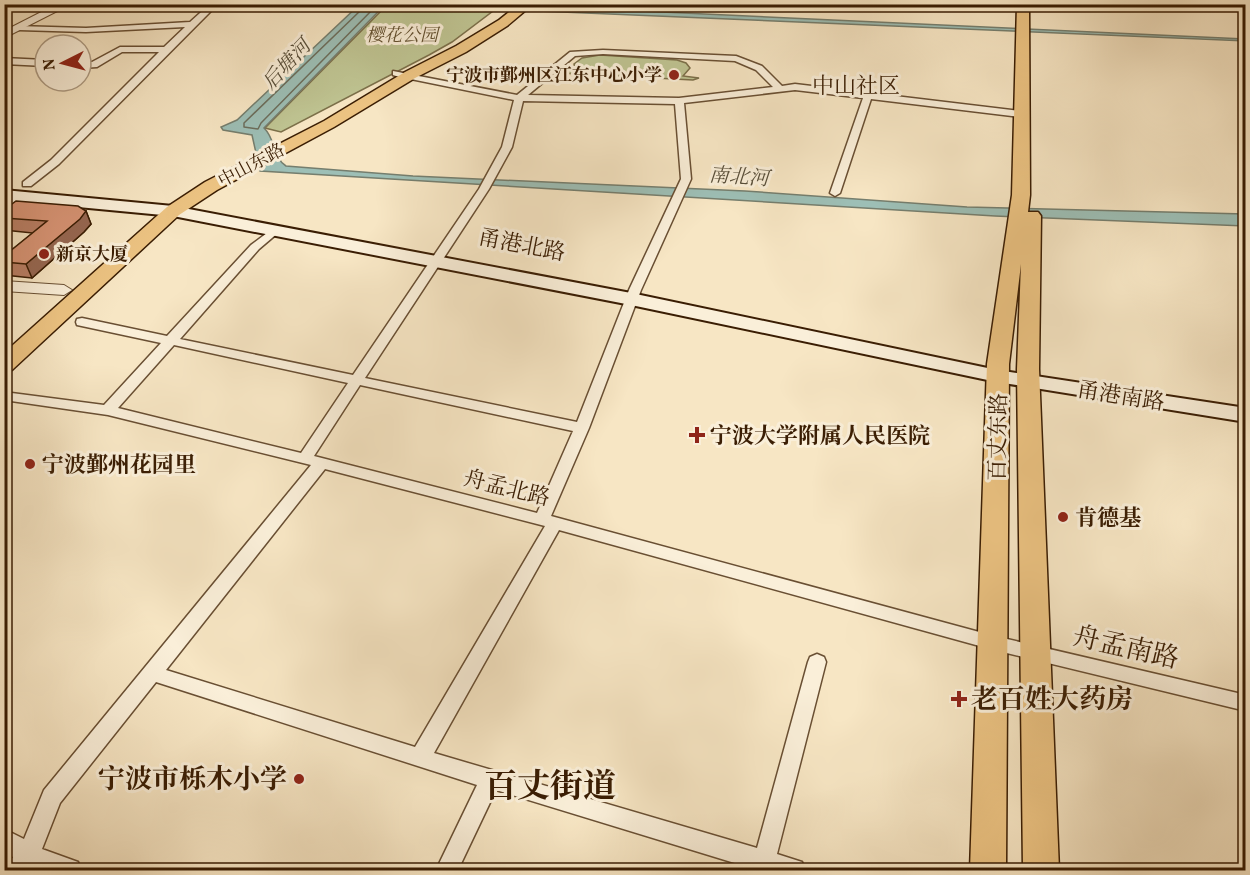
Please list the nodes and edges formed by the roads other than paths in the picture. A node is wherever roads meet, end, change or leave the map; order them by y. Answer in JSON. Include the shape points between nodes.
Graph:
{"nodes":[{"id":1,"x":66,"y":4,"type":"edge"},
{"id":2,"x":215,"y":4,"type":"edge"},
{"id":3,"x":1023,"y":4,"type":"edge"},
{"id":4,"x":1233,"y":4,"type":"edge"},
{"id":5,"x":1245,"y":5,"type":"edge"},
{"id":6,"x":515,"y":8,"type":"edge"},
{"id":7,"x":192,"y":24,"type":"junction"},
{"id":8,"x":19,"y":28,"type":"junction"},
{"id":9,"x":4,"y":35,"type":"edge"},
{"id":10,"x":1038,"y":48,"type":"dead end"},
{"id":11,"x":166,"y":50,"type":"junction"},
{"id":12,"x":4,"y":61,"type":"edge"},
{"id":13,"x":33,"y":62,"type":"edge"},
{"id":14,"x":93,"y":65,"type":"edge"},
{"id":15,"x":403,"y":74,"type":"junction"},
{"id":16,"x":779,"y":88,"type":"junction"},
{"id":17,"x":868,"y":95,"type":"junction"},
{"id":18,"x":519,"y":98,"type":"junction"},
{"id":19,"x":679,"y":101,"type":"junction"},
{"id":20,"x":1021,"y":114,"type":"junction"},
{"id":21,"x":4,"y":182,"type":"edge"},
{"id":22,"x":835,"y":193,"type":"dead end"},
{"id":23,"x":13,"y":195,"type":"edge"},
{"id":24,"x":169,"y":205,"type":"junction"},
{"id":25,"x":1026,"y":212,"type":"junction"},
{"id":26,"x":275,"y":230,"type":"junction"},
{"id":27,"x":440,"y":257,"type":"junction"},
{"id":28,"x":4,"y":286,"type":"edge"},
{"id":29,"x":64,"y":290,"type":"junction"},
{"id":30,"x":633,"y":294,"type":"junction"},
{"id":31,"x":82,"y":322,"type":"dead end"},
{"id":32,"x":170,"y":341,"type":"junction"},
{"id":33,"x":4,"y":345,"type":"edge"},
{"id":34,"x":4,"y":365,"type":"edge"},
{"id":35,"x":998,"y":370,"type":"junction"},
{"id":36,"x":1029,"y":375,"type":"junction"},
{"id":37,"x":358,"y":380,"type":"junction"},
{"id":38,"x":4,"y":396,"type":"edge"},
{"id":39,"x":1245,"y":402,"type":"edge"},
{"id":40,"x":108,"y":410,"type":"junction"},
{"id":41,"x":1245,"y":415,"type":"edge"},
{"id":42,"x":582,"y":428,"type":"junction"},
{"id":43,"x":313,"y":460,"type":"junction"},
{"id":44,"x":549,"y":521,"type":"junction"},
{"id":45,"x":994,"y":643,"type":"junction"},
{"id":46,"x":1036,"y":654,"type":"junction"},
{"id":47,"x":817,"y":662,"type":"dead end"},
{"id":48,"x":151,"y":673,"type":"junction"},
{"id":49,"x":1245,"y":704,"type":"edge"},
{"id":50,"x":420,"y":758,"type":"junction"},
{"id":51,"x":490,"y":780,"type":"junction"},
{"id":52,"x":4,"y":839,"type":"edge"},
{"id":53,"x":23,"y":862,"type":"edge"},
{"id":54,"x":763,"y":866,"type":"edge"},
{"id":55,"x":70,"y":870,"type":"edge"},
{"id":56,"x":447,"y":870,"type":"edge"},
{"id":57,"x":794,"y":870,"type":"edge"},
{"id":58,"x":988,"y":870,"type":"edge"},
{"id":59,"x":1041,"y":870,"type":"edge"}],
"edges":[{"from":1,"to":8,"type":"street"},
{"from":2,"to":7,"type":"street"},
{"from":3,"to":20,"type":"main road","name":"百丈东路"},
{"from":4,"to":5,"type":"main road"},
{"from":6,"to":15,"type":"main road","name":"中山东路","via":[[461,49]]},
{"from":7,"to":8,"type":"street","via":[[86,30]]},
{"from":7,"to":11,"type":"street"},
{"from":8,"to":9,"type":"street"},
{"from":10,"to":25,"type":"main road","name":"百丈东路"},
{"from":11,"to":14,"type":"street","via":[[120,49]]},
{"from":11,"to":23,"type":"street","via":[[55,162]]},
{"from":12,"to":13,"type":"street"},
{"from":15,"to":18,"type":"street"},
{"from":15,"to":24,"type":"main road","name":"中山东路","via":[[329,124],[284,142]]},
{"from":16,"to":17,"type":"street"},
{"from":16,"to":18,"type":"street","via":[[759,68],[736,58],[603,52],[573,54]]},
{"from":16,"to":19,"type":"street"},
{"from":17,"to":20,"type":"street"},
{"from":17,"to":22,"type":"street"},
{"from":18,"to":19,"type":"street"},
{"from":18,"to":27,"type":"street","via":[[507,147]]},
{"from":19,"to":30,"type":"street","via":[[686,179]]},
{"from":20,"to":25,"type":"main road","name":"百丈东路"},
{"from":21,"to":23,"type":"main road","name":"甬港北路"},
{"from":23,"to":24,"type":"main road","name":"甬港北路"},
{"from":24,"to":26,"type":"main road","name":"甬港北路"},
{"from":24,"to":27,"type":"main road","name":"甬港北路"},
{"from":24,"to":29,"type":"main road","name":"中山东路"},
{"from":24,"to":34,"type":"main road","name":"中山东路"},
{"from":25,"to":35,"type":"main road","name":"百丈东路"},
{"from":25,"to":36,"type":"main road","name":"百丈东路"},
{"from":26,"to":27,"type":"main road","name":"甬港北路"},
{"from":26,"to":32,"type":"street"},
{"from":27,"to":30,"type":"main road","name":"甬港北路"},
{"from":27,"to":37,"type":"street"},
{"from":28,"to":29,"type":"street"},
{"from":29,"to":33,"type":"main road","name":"中山东路"},
{"from":30,"to":35,"type":"main road","name":"甬港北路"},
{"from":30,"to":42,"type":"street"},
{"from":31,"to":32,"type":"street"},
{"from":32,"to":37,"type":"street"},
{"from":32,"to":40,"type":"street"},
{"from":35,"to":36,"type":"main road","name":"甬港南路"},
{"from":35,"to":45,"type":"main road","name":"百丈东路"},
{"from":36,"to":39,"type":"main road","name":"甬港南路"},
{"from":36,"to":41,"type":"main road","name":"甬港南路"},
{"from":36,"to":46,"type":"main road","name":"百丈东路"},
{"from":37,"to":42,"type":"street"},
{"from":37,"to":43,"type":"street"},
{"from":38,"to":40,"type":"street","name":"舟孟北路"},
{"from":40,"to":43,"type":"street","name":"舟孟北路"},
{"from":42,"to":44,"type":"street"},
{"from":43,"to":44,"type":"street","name":"舟孟北路"},
{"from":43,"to":48,"type":"street"},
{"from":44,"to":45,"type":"street","name":"舟孟北路"},
{"from":44,"to":50,"type":"street"},
{"from":45,"to":46,"type":"street","name":"舟孟南路"},
{"from":45,"to":58,"type":"main road","name":"百丈东路"},
{"from":46,"to":49,"type":"street","name":"舟孟南路"},
{"from":46,"to":59,"type":"main road","name":"百丈东路"},
{"from":47,"to":54,"type":"street"},
{"from":48,"to":50,"type":"street"},
{"from":48,"to":53,"type":"street","via":[[52,797]]},
{"from":50,"to":51,"type":"street"},
{"from":51,"to":54,"type":"street"},
{"from":51,"to":56,"type":"street"},
{"from":52,"to":53,"type":"street"},
{"from":53,"to":55,"type":"street"},
{"from":54,"to":57,"type":"street"}]}
